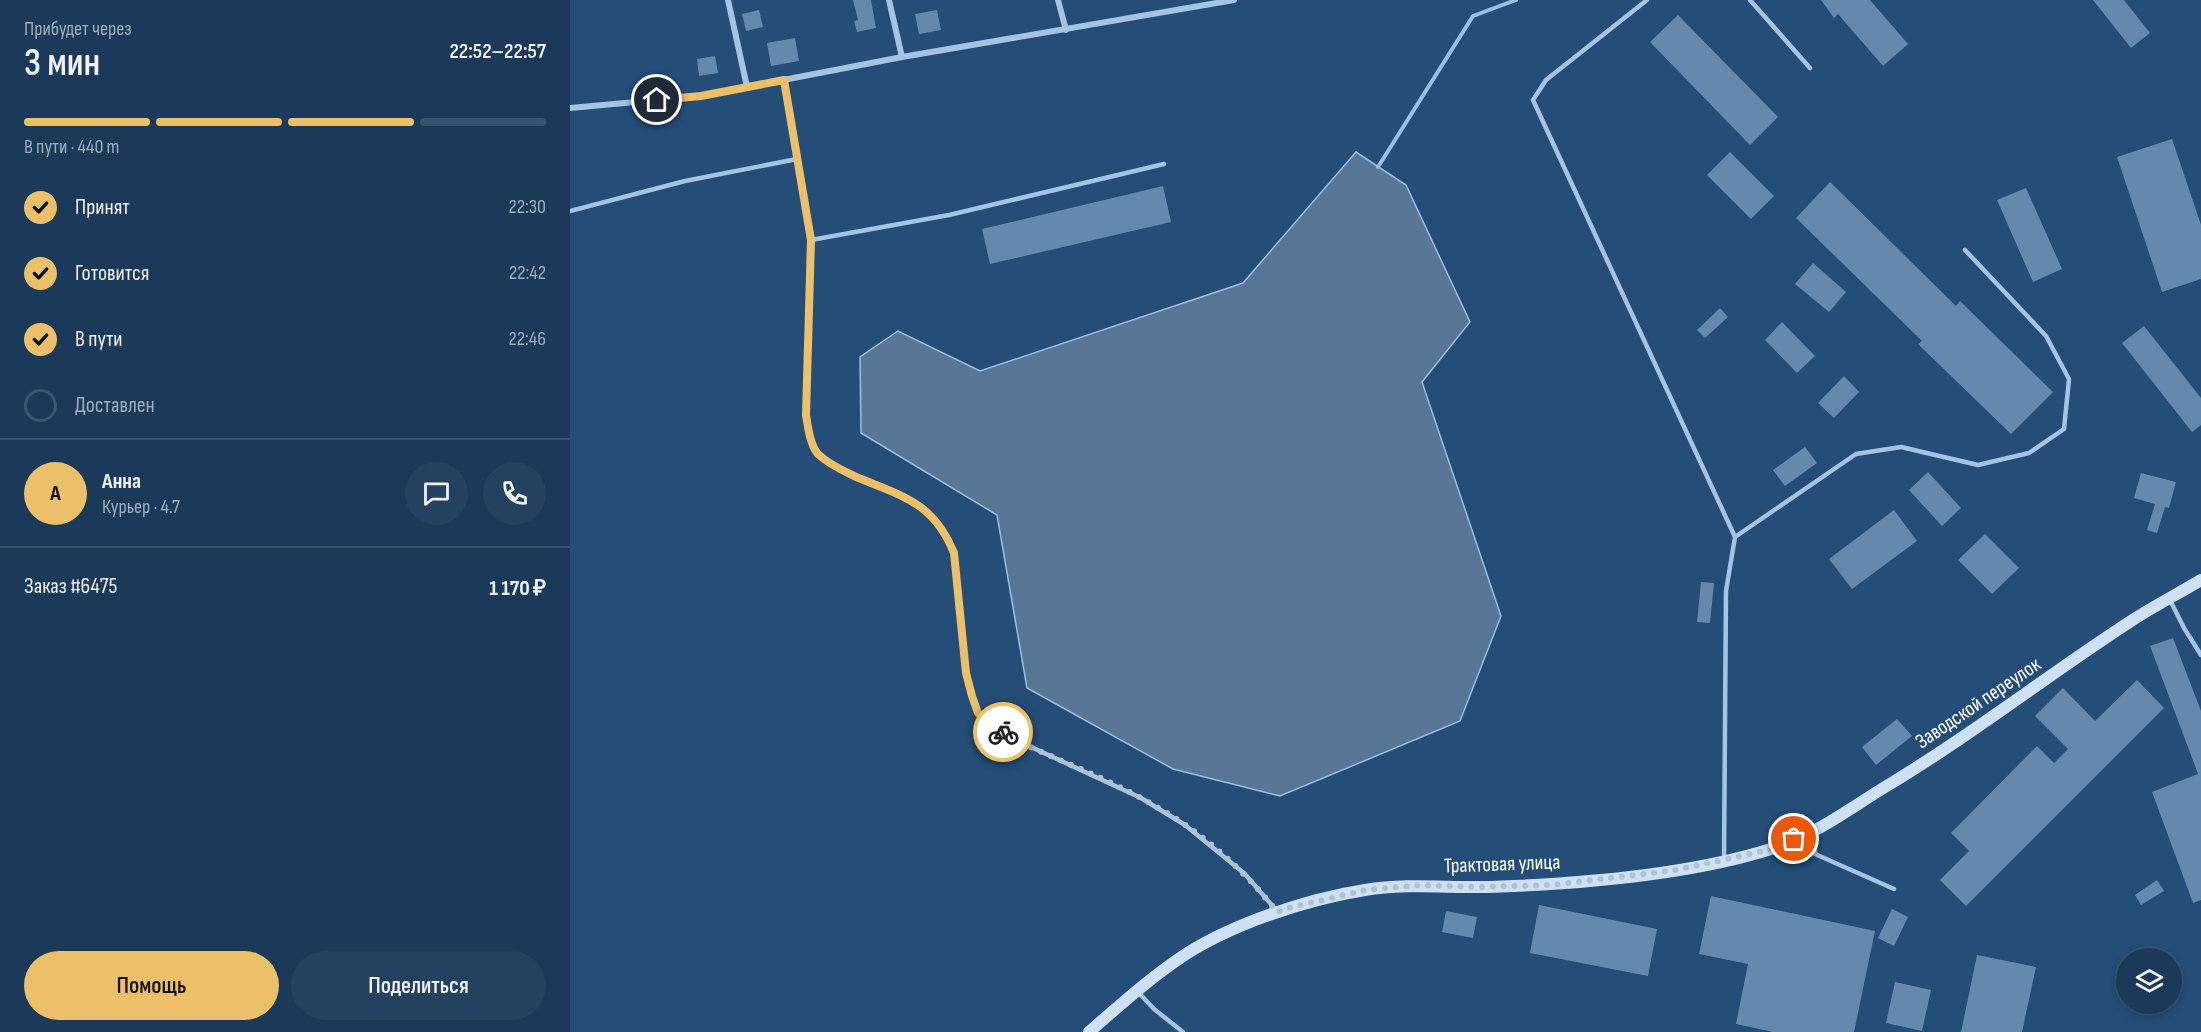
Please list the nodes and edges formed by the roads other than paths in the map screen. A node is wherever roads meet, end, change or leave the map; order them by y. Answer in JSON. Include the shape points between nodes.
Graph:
{"nodes":[{"id":1,"x":728,"y":0,"type":"edge"},
{"id":2,"x":889,"y":0,"type":"edge"},
{"id":3,"x":1058,"y":0,"type":"edge"},
{"id":4,"x":1234,"y":0,"type":"edge"},
{"id":5,"x":1647,"y":0,"type":"edge"},
{"id":6,"x":1750,"y":0,"type":"edge"},
{"id":7,"x":1197,"y":3,"type":"edge"},
{"id":8,"x":1066,"y":30,"type":"junction"},
{"id":9,"x":902,"y":57,"type":"junction"},
{"id":10,"x":1810,"y":68,"type":"dead end"},
{"id":11,"x":784,"y":80,"type":"junction"},
{"id":12,"x":747,"y":87,"type":"junction"},
{"id":13,"x":570,"y":108,"type":"edge"},
{"id":14,"x":797,"y":159,"type":"junction"},
{"id":15,"x":1164,"y":164,"type":"dead end"},
{"id":16,"x":570,"y":211,"type":"edge"},
{"id":17,"x":811,"y":240,"type":"junction"},
{"id":18,"x":1965,"y":250,"type":"dead end"},
{"id":19,"x":1735,"y":537,"type":"junction"},
{"id":20,"x":2201,"y":580,"type":"edge"},
{"id":21,"x":2169,"y":599,"type":"junction"},
{"id":22,"x":2201,"y":655,"type":"edge"},
{"id":23,"x":1815,"y":830,"type":"junction"},
{"id":24,"x":1773,"y":849,"type":"joint"},
{"id":25,"x":1724,"y":860,"type":"junction"},
{"id":26,"x":1894,"y":889,"type":"dead end"},
{"id":27,"x":1277,"y":912,"type":"junction"},
{"id":28,"x":1137,"y":990,"type":"junction"},
{"id":29,"x":1089,"y":1032,"type":"edge"},
{"id":30,"x":1183,"y":1032,"type":"edge"}],
"edges":[{"from":1,"to":12,"type":"street"},
{"from":2,"to":9,"type":"street"},
{"from":3,"to":8,"type":"street"},
{"from":4,"to":7,"type":"street"},
{"from":5,"to":19,"type":"lane","via":[[1546,80],[1533,100]]},
{"from":6,"to":10,"type":"lane"},
{"from":7,"to":8,"type":"street"},
{"from":8,"to":9,"type":"street"},
{"from":9,"to":11,"type":"street"},
{"from":11,"to":12,"type":"street"},
{"from":11,"to":14,"type":"lane"},
{"from":12,"to":13,"type":"street","via":[[701,96]]},
{"from":14,"to":16,"type":"lane","via":[[685,181]]},
{"from":14,"to":17,"type":"lane"},
{"from":15,"to":17,"type":"lane","via":[[949,215]]},
{"from":17,"to":27,"type":"lane","via":[[806,415],[809,432],[817,453],[838,468],[921,506],[947,537],[954,553],[966,673],[978,713],[1014,740],[1141,798],[1185,825],[1245,874]]},
{"from":18,"to":19,"type":"lane","via":[[2046,336],[2069,379],[2064,429],[2029,453],[1978,465],[1901,447],[1856,454]]},
{"from":19,"to":25,"type":"lane","via":[[1726,591]]},
{"from":20,"to":21,"type":"street","name":"Заводской переулок"},
{"from":21,"to":22,"type":"lane"},
{"from":21,"to":23,"type":"street","name":"Заводской переулок","via":[[1927,762]]},
{"from":23,"to":24,"type":"street","name":"Заводской переулок"},
{"from":23,"to":26,"type":"lane","via":[[1815,854]]},
{"from":24,"to":25,"type":"street","name":"Трактовая улица"},
{"from":25,"to":27,"type":"street","name":"Трактовая улица","via":[[1676,870],[1551,885],[1419,885],[1366,890]]},
{"from":27,"to":28,"type":"street","name":"Трактовая улица","via":[[1187,954]]},
{"from":28,"to":29,"type":"street","name":"Трактовая улица"},
{"from":28,"to":30,"type":"lane"}]}
